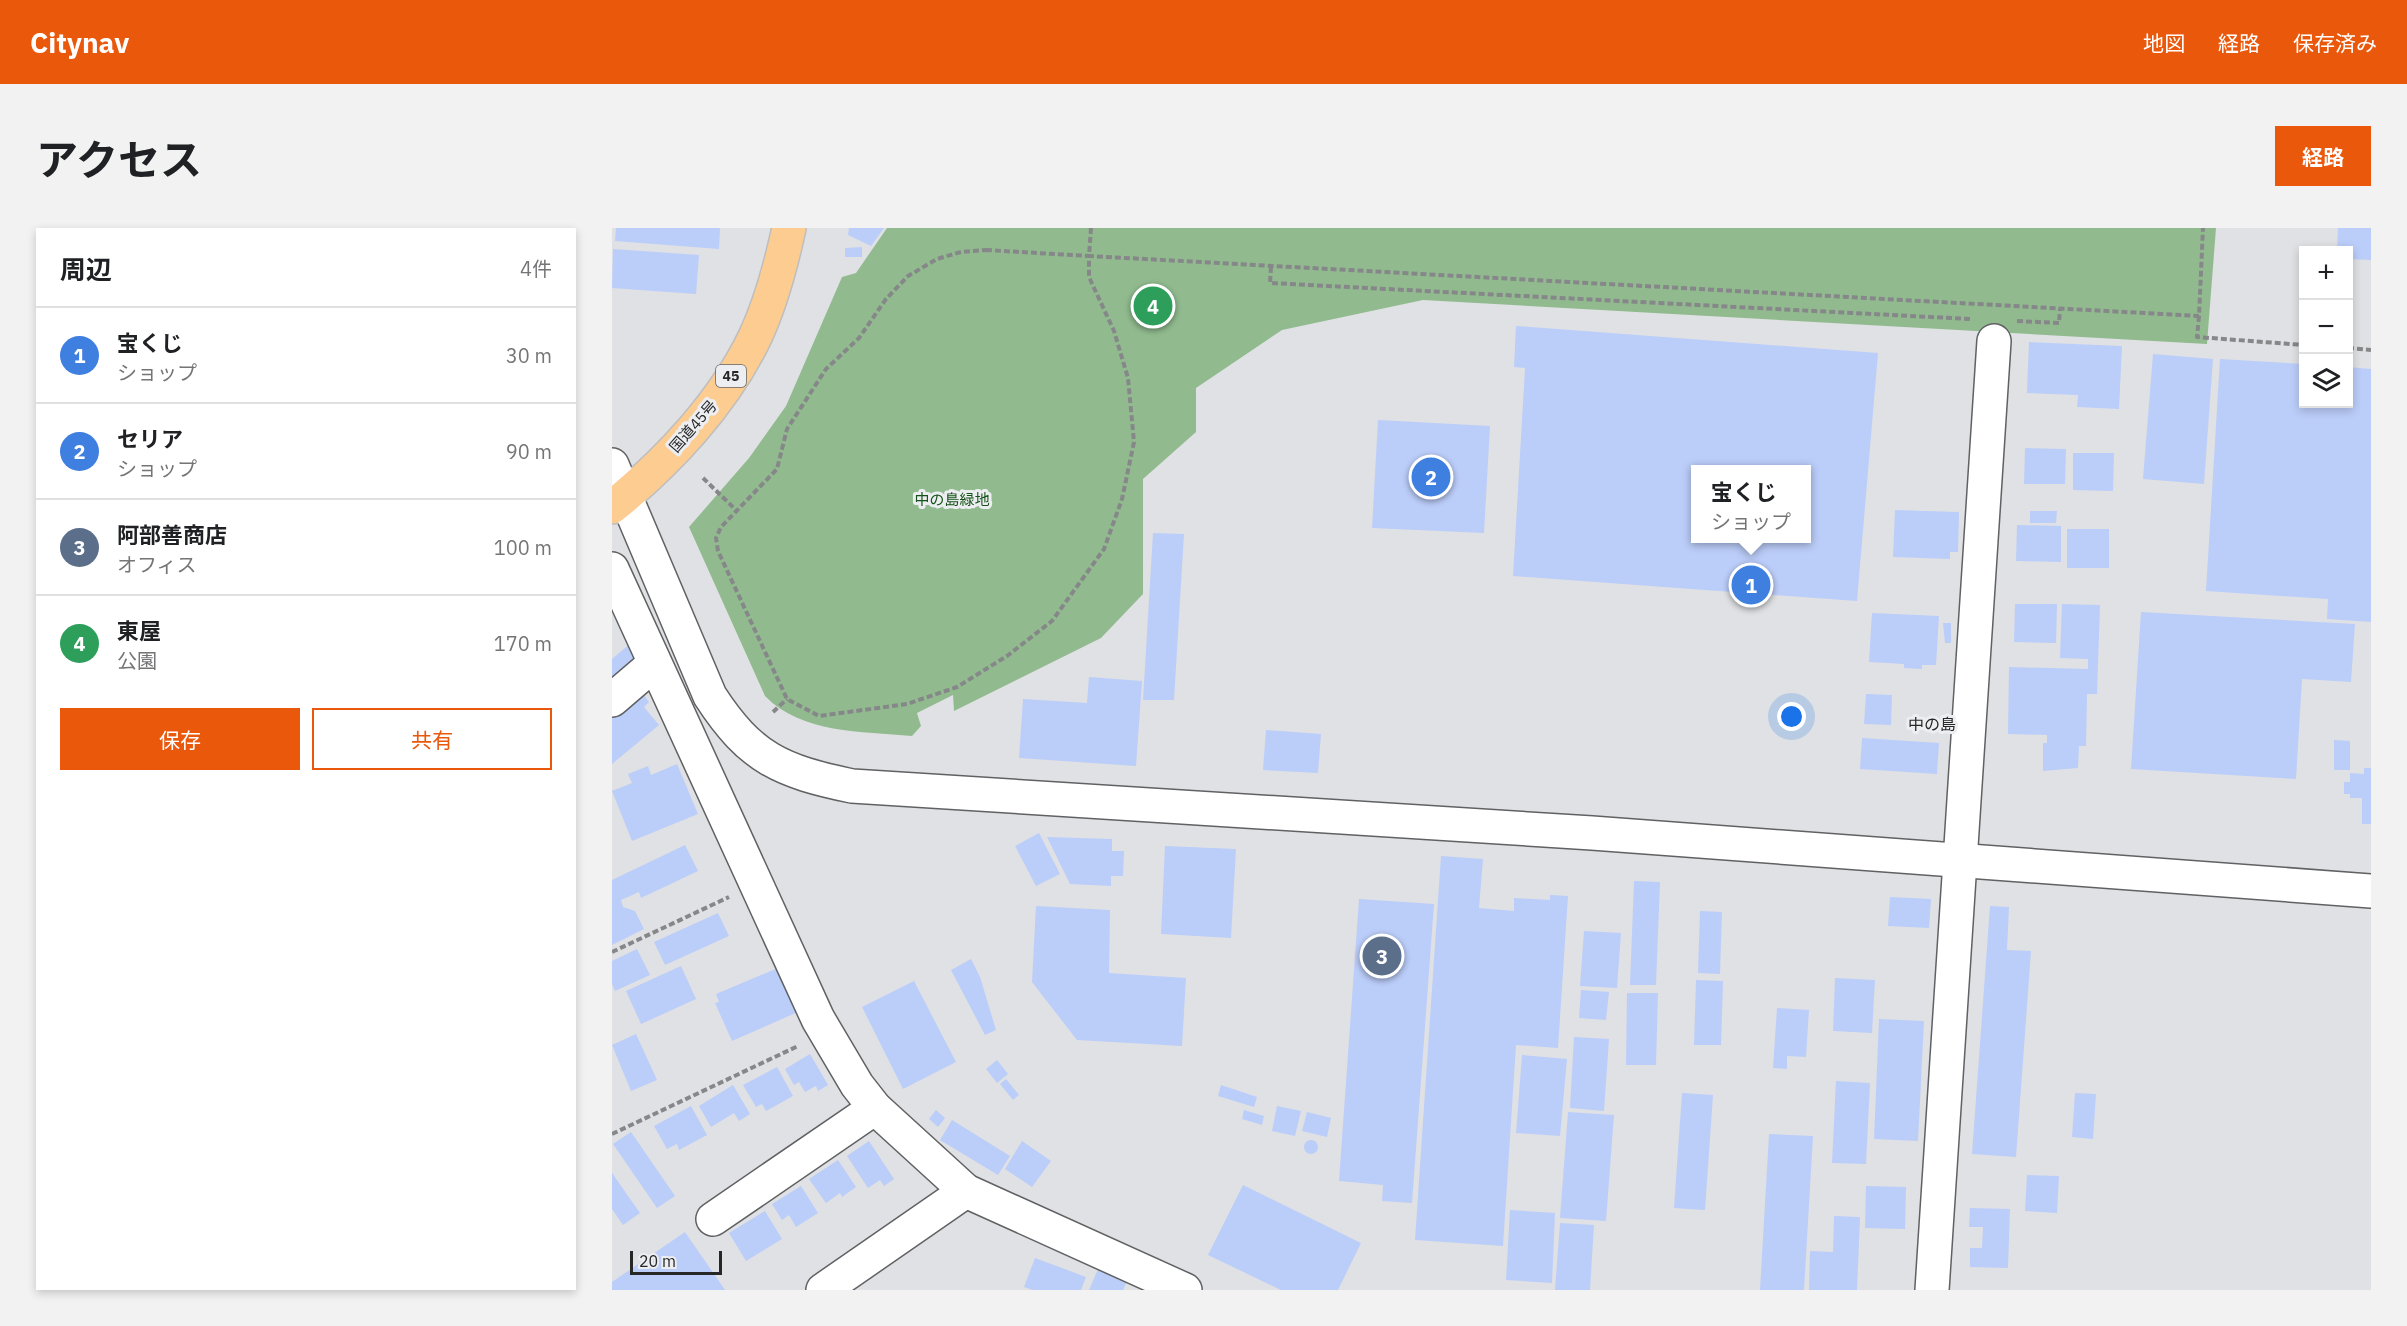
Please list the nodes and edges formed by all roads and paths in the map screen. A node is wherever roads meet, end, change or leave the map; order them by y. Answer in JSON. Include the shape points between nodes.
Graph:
{"nodes":[{"id":1,"x":789,"y":228,"type":"edge"},
{"id":2,"x":1091,"y":228,"type":"edge"},
{"id":3,"x":2204,"y":228,"type":"edge"},
{"id":4,"x":1089,"y":256,"type":"junction"},
{"id":5,"x":1271,"y":267,"type":"junction"},
{"id":6,"x":2061,"y":309,"type":"junction"},
{"id":7,"x":2199,"y":316,"type":"junction"},
{"id":8,"x":2034,"y":322,"type":"dead end"},
{"id":9,"x":1994,"y":341,"type":"joint"},
{"id":10,"x":2299,"y":345,"type":"edge"},
{"id":11,"x":2353,"y":348,"type":"edge"},
{"id":12,"x":2371,"y":350,"type":"edge"},
{"id":13,"x":612,"y":465,"type":"edge"},
{"id":14,"x":704,"y":478,"type":"dead end"},
{"id":15,"x":619,"y":502,"type":"edge"},
{"id":16,"x":737,"y":511,"type":"junction"},
{"id":17,"x":612,"y":569,"type":"edge"},
{"id":18,"x":654,"y":664,"type":"junction"},
{"id":19,"x":787,"y":699,"type":"junction"},
{"id":20,"x":612,"y":700,"type":"edge"},
{"id":21,"x":773,"y":712,"type":"dead end"},
{"id":22,"x":1961,"y":860,"type":"junction"},
{"id":23,"x":756,"y":884,"type":"junction"},
{"id":24,"x":2371,"y":891,"type":"edge"},
{"id":25,"x":612,"y":952,"type":"edge"},
{"id":26,"x":826,"y":1033,"type":"junction"},
{"id":27,"x":875,"y":1108,"type":"junction"},
{"id":28,"x":612,"y":1134,"type":"edge"},
{"id":29,"x":966,"y":1191,"type":"junction"},
{"id":30,"x":713,"y":1219,"type":"dead end"},
{"id":31,"x":823,"y":1290,"type":"edge"},
{"id":32,"x":1185,"y":1290,"type":"edge"},
{"id":33,"x":1932,"y":1290,"type":"edge"}],
"edges":[{"from":1,"to":15,"type":"highway","name":"国道45号","number":"45","via":[[780,269],[755,337],[720,394],[676,448]]},
{"from":2,"to":4,"type":"path"},
{"from":3,"to":7,"type":"path"},
{"from":4,"to":5,"type":"path"},
{"from":4,"to":16,"type":"path","via":[[961,252],[936,258],[908,276],[859,338],[826,369],[787,429],[777,469]]},
{"from":4,"to":19,"type":"path","via":[[1089,277],[1114,331],[1128,378],[1134,442],[1122,499],[1104,549],[1052,621],[1007,656],[957,687],[907,704],[819,716]]},
{"from":5,"to":6,"type":"path"},
{"from":5,"to":9,"type":"path","via":[[1270,283],[1995,320]]},
{"from":6,"to":7,"type":"path"},
{"from":6,"to":8,"type":"path","via":[[2059,322]]},
{"from":7,"to":10,"type":"path","via":[[2198,337]]},
{"from":9,"to":22,"type":"street"},
{"from":11,"to":12,"type":"path"},
{"from":13,"to":15,"type":"street"},
{"from":14,"to":16,"type":"path"},
{"from":15,"to":22,"type":"street","via":[[710,696],[730,727],[760,754],[786,770],[852,786]]},
{"from":16,"to":19,"type":"path","via":[[721,527],[716,538],[718,551]]},
{"from":17,"to":18,"type":"street"},
{"from":18,"to":20,"type":"street"},
{"from":18,"to":23,"type":"street"},
{"from":19,"to":21,"type":"path"},
{"from":22,"to":24,"type":"street"},
{"from":22,"to":33,"type":"street"},
{"from":23,"to":25,"type":"path"},
{"from":23,"to":26,"type":"street"},
{"from":26,"to":27,"type":"street"},
{"from":26,"to":28,"type":"path"},
{"from":27,"to":29,"type":"street"},
{"from":27,"to":30,"type":"street"},
{"from":29,"to":31,"type":"street"},
{"from":29,"to":32,"type":"street"}]}
